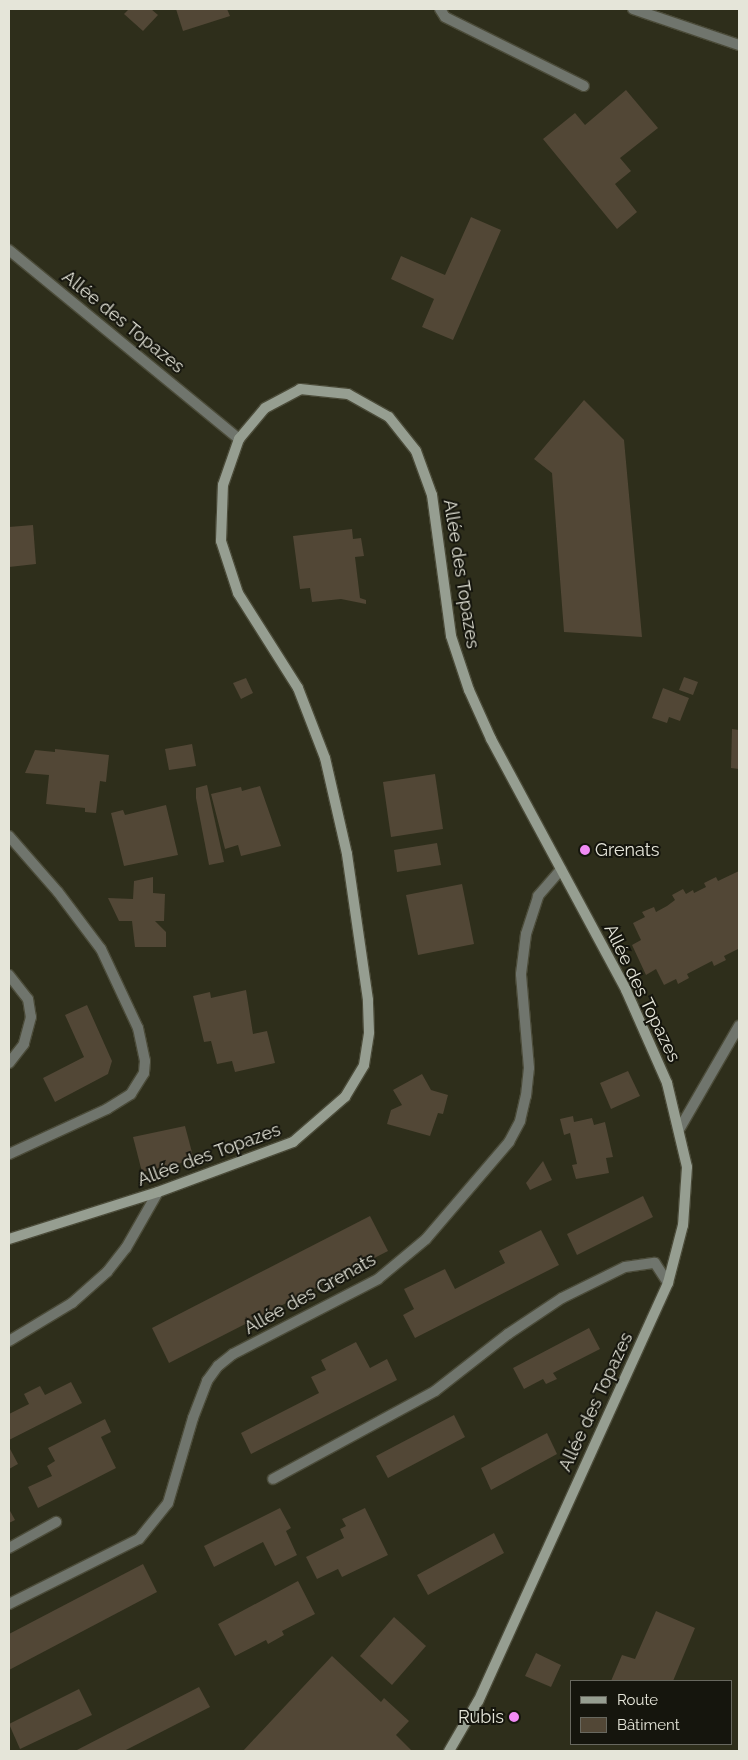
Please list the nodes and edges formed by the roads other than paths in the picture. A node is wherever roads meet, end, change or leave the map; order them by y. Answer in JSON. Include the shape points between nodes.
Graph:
{"nodes":[{"id":1,"x":440,"y":9,"type":"edge"},
{"id":2,"x":634,"y":9,"type":"edge"},
{"id":3,"x":739,"y":45,"type":"edge"},
{"id":4,"x":584,"y":86,"type":"dead end"},
{"id":5,"x":9,"y":250,"type":"edge"},
{"id":6,"x":239,"y":439,"type":"junction"},
{"id":7,"x":9,"y":836,"type":"edge"},
{"id":8,"x":561,"y":870,"type":"junction"},
{"id":9,"x":9,"y":975,"type":"edge"},
{"id":10,"x":739,"y":1026,"type":"edge"},
{"id":11,"x":9,"y":1063,"type":"edge"},
{"id":12,"x":680,"y":1128,"type":"junction"},
{"id":13,"x":9,"y":1154,"type":"edge"},
{"id":14,"x":158,"y":1192,"type":"junction"},
{"id":15,"x":9,"y":1240,"type":"edge"},
{"id":16,"x":668,"y":1283,"type":"junction"},
{"id":17,"x":9,"y":1341,"type":"edge"},
{"id":18,"x":273,"y":1479,"type":"dead end"},
{"id":19,"x":56,"y":1522,"type":"dead end"},
{"id":20,"x":9,"y":1548,"type":"edge"},
{"id":21,"x":9,"y":1604,"type":"edge"},
{"id":22,"x":449,"y":1751,"type":"edge"}],
"edges":[{"from":1,"to":4,"type":"street","via":[[445,17]]},
{"from":2,"to":3,"type":"street"},
{"from":5,"to":6,"type":"street","name":"Allée des Topazes"},
{"from":6,"to":8,"type":"main road","name":"Allée des Topazes","via":[[265,408],[300,389],[348,394],[389,417],[416,451],[432,496],[452,636],[469,690],[491,740]]},
{"from":6,"to":14,"type":"main road","name":"Allée des Topazes","via":[[223,485],[222,541],[238,593],[298,688],[325,758],[347,854],[368,1000],[369,1032],[364,1065],[345,1097],[323,1120],[293,1142]]},
{"from":7,"to":13,"type":"street","via":[[58,892],[101,949],[138,1028],[145,1061],[144,1073],[130,1094],[107,1109]]},
{"from":8,"to":12,"type":"main road","name":"Allée des Topazes","via":[[626,990],[667,1083]]},
{"from":8,"to":21,"type":"street","name":"Allée des Grenats","via":[[538,896],[526,934],[521,974],[529,1068],[520,1121],[509,1142],[426,1239],[378,1279],[233,1354],[218,1366],[207,1381],[193,1418],[168,1503],[139,1539]]},
{"from":9,"to":11,"type":"street","via":[[28,998],[31,1017],[24,1044]]},
{"from":10,"to":12,"type":"street"},
{"from":12,"to":16,"type":"main road","name":"Allée des Topazes","via":[[687,1167],[687,1196]]},
{"from":14,"to":15,"type":"main road","name":"Allée des Topazes"},
{"from":14,"to":17,"type":"street","via":[[126,1248],[107,1272],[72,1302]]},
{"from":16,"to":18,"type":"street","via":[[655,1264],[625,1267],[571,1294],[508,1334],[435,1392]]},
{"from":16,"to":22,"type":"main road","name":"Allée des Topazes","via":[[478,1700]]},
{"from":19,"to":20,"type":"street"}]}
